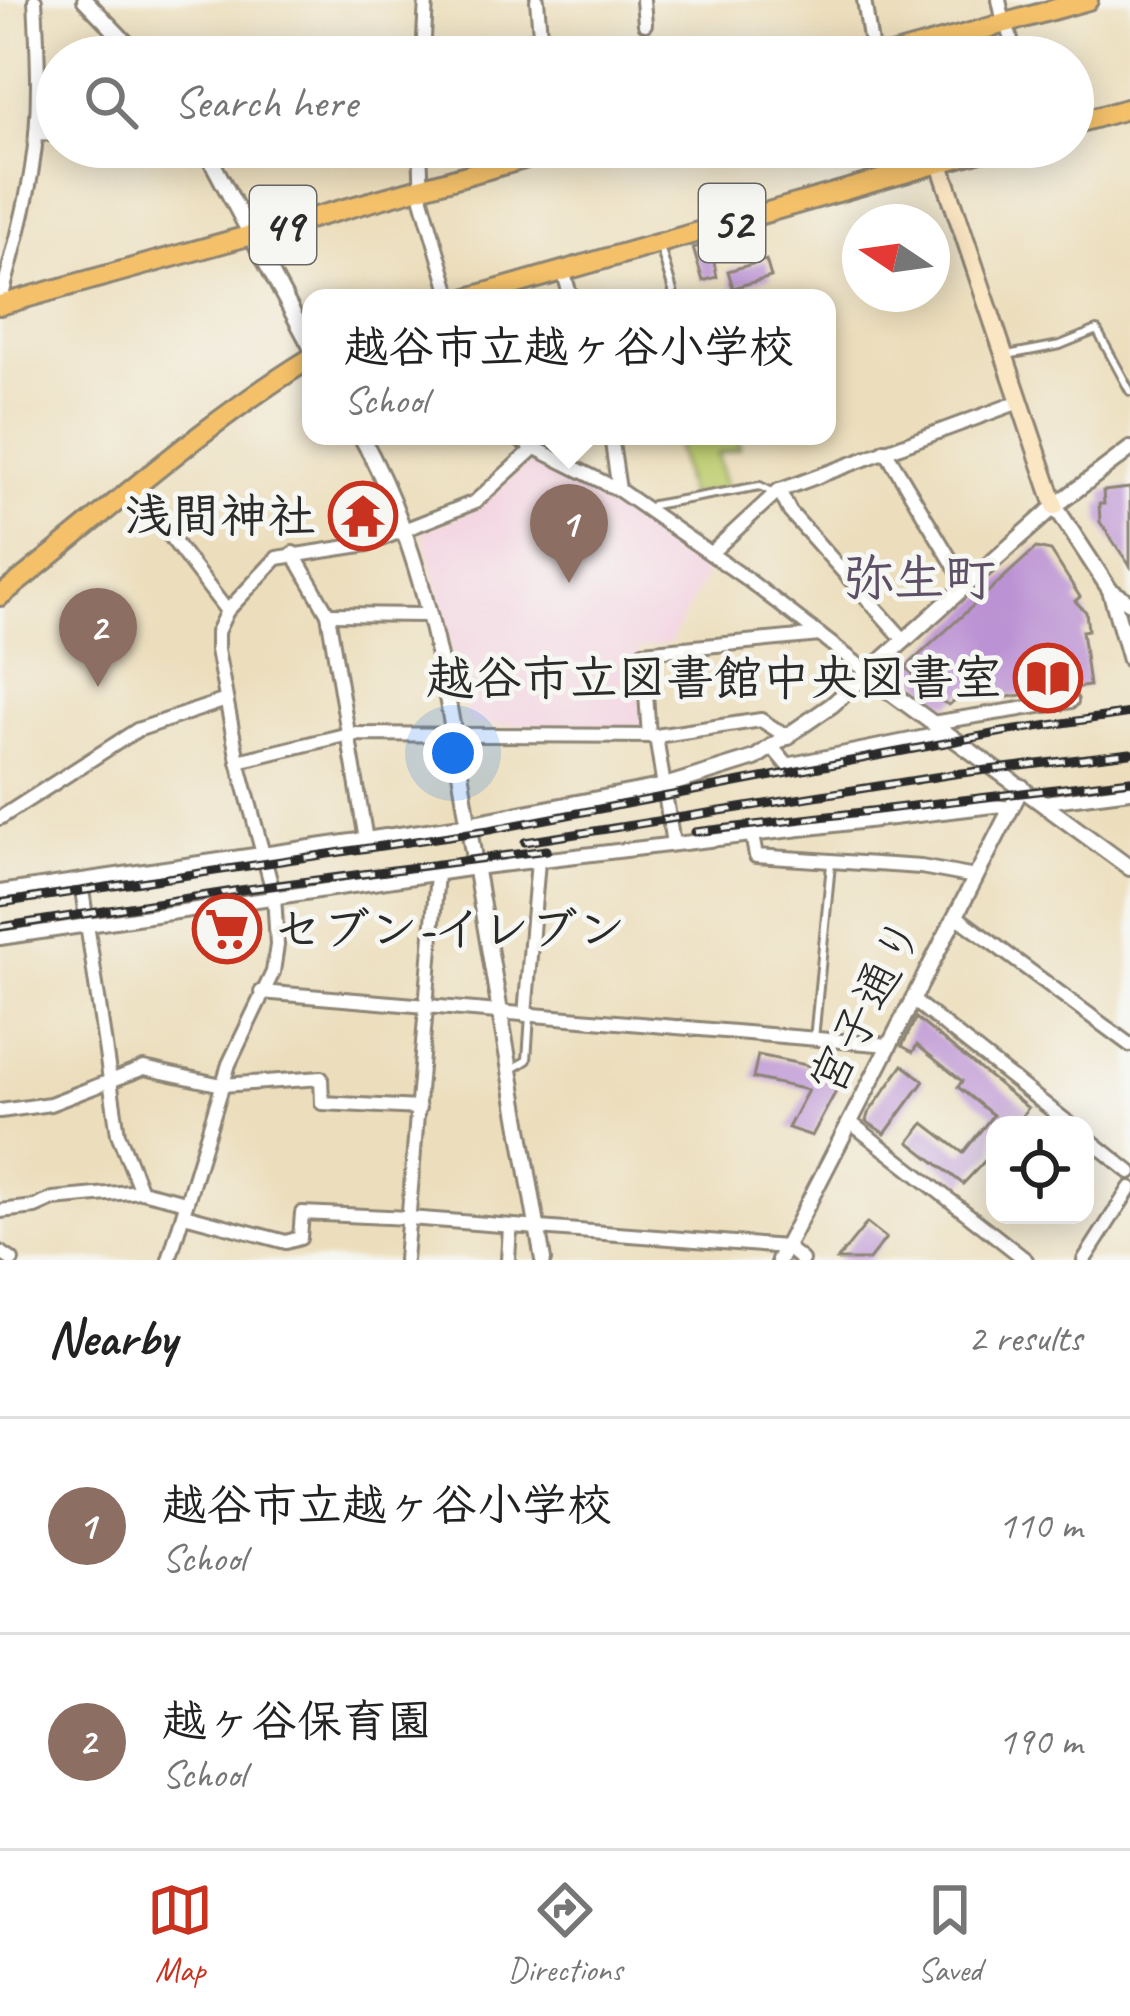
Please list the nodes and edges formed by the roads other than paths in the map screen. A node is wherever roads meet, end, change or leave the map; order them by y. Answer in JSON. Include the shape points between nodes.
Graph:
{"nodes":[{"id":1,"x":35,"y":0,"type":"edge"},
{"id":2,"x":85,"y":0,"type":"edge"},
{"id":3,"x":426,"y":0,"type":"edge"},
{"id":4,"x":537,"y":0,"type":"edge"},
{"id":5,"x":643,"y":0,"type":"edge"},
{"id":6,"x":864,"y":0,"type":"edge"},
{"id":7,"x":999,"y":0,"type":"edge"},
{"id":8,"x":1088,"y":0,"type":"edge"},
{"id":9,"x":1005,"y":23,"type":"junction"},
{"id":10,"x":645,"y":24,"type":"dead end"},
{"id":11,"x":37,"y":36,"type":"edge"},
{"id":12,"x":120,"y":36,"type":"edge"},
{"id":13,"x":424,"y":36,"type":"edge"},
{"id":14,"x":540,"y":36,"type":"edge"},
{"id":15,"x":870,"y":36,"type":"edge"},
{"id":16,"x":962,"y":36,"type":"edge"},
{"id":17,"x":1009,"y":36,"type":"edge"},
{"id":18,"x":1130,"y":108,"type":"edge"},
{"id":19,"x":1094,"y":118,"type":"edge"},
{"id":20,"x":36,"y":133,"type":"edge"},
{"id":21,"x":215,"y":168,"type":"edge"},
{"id":22,"x":421,"y":168,"type":"edge"},
{"id":23,"x":489,"y":168,"type":"edge"},
{"id":24,"x":896,"y":168,"type":"edge"},
{"id":25,"x":941,"y":168,"type":"edge"},
{"id":26,"x":421,"y":187,"type":"junction"},
{"id":27,"x":250,"y":235,"type":"junction"},
{"id":28,"x":659,"y":244,"type":"junction"},
{"id":29,"x":563,"y":270,"type":"junction"},
{"id":30,"x":449,"y":289,"type":"edge"},
{"id":31,"x":499,"y":289,"type":"edge"},
{"id":32,"x":568,"y":289,"type":"edge"},
{"id":33,"x":672,"y":289,"type":"edge"},
{"id":34,"x":0,"y":305,"type":"edge"},
{"id":35,"x":302,"y":330,"type":"edge"},
{"id":36,"x":1003,"y":356,"type":"junction"},
{"id":37,"x":302,"y":364,"type":"edge"},
{"id":38,"x":1130,"y":391,"type":"edge"},
{"id":39,"x":1019,"y":402,"type":"junction"},
{"id":40,"x":365,"y":445,"type":"edge"},
{"id":41,"x":526,"y":445,"type":"edge"},
{"id":42,"x":612,"y":445,"type":"edge"},
{"id":43,"x":533,"y":449,"type":"junction"},
{"id":44,"x":1130,"y":449,"type":"edge"},
{"id":45,"x":885,"y":450,"type":"junction"},
{"id":46,"x":134,"y":490,"type":"junction"},
{"id":47,"x":620,"y":490,"type":"junction"},
{"id":48,"x":777,"y":492,"type":"junction"},
{"id":49,"x":1055,"y":506,"type":"junction"},
{"id":50,"x":650,"y":511,"type":"junction"},
{"id":51,"x":404,"y":532,"type":"junction"},
{"id":52,"x":710,"y":553,"type":"junction"},
{"id":53,"x":293,"y":554,"type":"junction"},
{"id":54,"x":966,"y":585,"type":"junction"},
{"id":55,"x":1111,"y":590,"type":"junction"},
{"id":56,"x":0,"y":596,"type":"edge"},
{"id":57,"x":1130,"y":603,"type":"edge"},
{"id":58,"x":227,"y":611,"type":"junction"},
{"id":59,"x":328,"y":614,"type":"junction"},
{"id":60,"x":428,"y":615,"type":"junction"},
{"id":61,"x":1130,"y":616,"type":"edge"},
{"id":62,"x":1123,"y":634,"type":"junction"},
{"id":63,"x":821,"y":635,"type":"junction"},
{"id":64,"x":905,"y":640,"type":"junction"},
{"id":65,"x":1130,"y":660,"type":"edge"},
{"id":66,"x":868,"y":674,"type":"junction"},
{"id":67,"x":226,"y":700,"type":"junction"},
{"id":68,"x":1071,"y":701,"type":"dead end"},
{"id":69,"x":939,"y":728,"type":"junction"},
{"id":70,"x":452,"y":733,"type":"junction"},
{"id":71,"x":350,"y":734,"type":"junction"},
{"id":72,"x":652,"y":736,"type":"junction"},
{"id":73,"x":789,"y":738,"type":"junction"},
{"id":74,"x":773,"y":748,"type":"junction"},
{"id":75,"x":238,"y":761,"type":"junction"},
{"id":76,"x":665,"y":786,"type":"junction"},
{"id":77,"x":1022,"y":787,"type":"junction"},
{"id":78,"x":1130,"y":791,"type":"edge"},
{"id":79,"x":1045,"y":802,"type":"junction"},
{"id":80,"x":1012,"y":808,"type":"junction"},
{"id":81,"x":0,"y":818,"type":"edge"},
{"id":82,"x":468,"y":824,"type":"junction"},
{"id":83,"x":752,"y":835,"type":"junction"},
{"id":84,"x":366,"y":840,"type":"junction"},
{"id":85,"x":673,"y":844,"type":"junction"},
{"id":86,"x":262,"y":856,"type":"junction"},
{"id":87,"x":538,"y":861,"type":"junction"},
{"id":88,"x":832,"y":862,"type":"junction"},
{"id":89,"x":475,"y":868,"type":"junction"},
{"id":90,"x":1130,"y":868,"type":"edge"},
{"id":91,"x":437,"y":874,"type":"junction"},
{"id":92,"x":976,"y":877,"type":"junction"},
{"id":93,"x":81,"y":883,"type":"junction"},
{"id":94,"x":0,"y":892,"type":"edge"},
{"id":95,"x":274,"y":895,"type":"junction"},
{"id":96,"x":956,"y":916,"type":"junction"},
{"id":97,"x":88,"y":926,"type":"junction"},
{"id":98,"x":0,"y":938,"type":"edge"},
{"id":99,"x":261,"y":992,"type":"junction"},
{"id":100,"x":913,"y":1000,"type":"junction"},
{"id":101,"x":429,"y":1009,"type":"junction"},
{"id":102,"x":500,"y":1013,"type":"junction"},
{"id":103,"x":527,"y":1015,"type":"junction"},
{"id":104,"x":814,"y":1039,"type":"junction"},
{"id":105,"x":889,"y":1045,"type":"junction"},
{"id":106,"x":1130,"y":1045,"type":"edge"},
{"id":107,"x":510,"y":1069,"type":"junction"},
{"id":108,"x":110,"y":1080,"type":"junction"},
{"id":109,"x":222,"y":1085,"type":"junction"},
{"id":110,"x":419,"y":1108,"type":"junction"},
{"id":111,"x":0,"y":1111,"type":"edge"},
{"id":112,"x":1060,"y":1116,"type":"edge"},
{"id":113,"x":850,"y":1122,"type":"junction"},
{"id":114,"x":1094,"y":1143,"type":"edge"},
{"id":115,"x":1130,"y":1172,"type":"edge"},
{"id":116,"x":1130,"y":1188,"type":"edge"},
{"id":117,"x":140,"y":1191,"type":"junction"},
{"id":118,"x":185,"y":1209,"type":"junction"},
{"id":119,"x":0,"y":1211,"type":"edge"},
{"id":120,"x":409,"y":1217,"type":"junction"},
{"id":121,"x":510,"y":1227,"type":"junction"},
{"id":122,"x":537,"y":1227,"type":"junction"},
{"id":123,"x":0,"y":1252,"type":"edge"},
{"id":124,"x":782,"y":1254,"type":"edge"},
{"id":125,"x":12,"y":1260,"type":"edge"},
{"id":126,"x":169,"y":1260,"type":"edge"},
{"id":127,"x":405,"y":1260,"type":"edge"},
{"id":128,"x":508,"y":1260,"type":"edge"},
{"id":129,"x":543,"y":1260,"type":"edge"},
{"id":130,"x":802,"y":1260,"type":"edge"},
{"id":131,"x":1027,"y":1260,"type":"edge"},
{"id":132,"x":1084,"y":1260,"type":"edge"}],
"edges":[{"from":1,"to":11,"type":"street"},
{"from":2,"to":12,"type":"street"},
{"from":3,"to":13,"type":"street"},
{"from":4,"to":14,"type":"street"},
{"from":5,"to":10,"type":"street"},
{"from":6,"to":15,"type":"street"},
{"from":7,"to":9,"type":"street"},
{"from":8,"to":9,"type":"main road"},
{"from":9,"to":16,"type":"main road"},
{"from":9,"to":17,"type":"street"},
{"from":18,"to":19,"type":"main road"},
{"from":20,"to":34,"type":"street"},
{"from":21,"to":27,"type":"street"},
{"from":22,"to":26,"type":"street"},
{"from":23,"to":26,"type":"main road","number":"49"},
{"from":24,"to":28,"type":"main road","number":"52"},
{"from":25,"to":36,"type":"main road"},
{"from":26,"to":27,"type":"main road","number":"49"},
{"from":26,"to":30,"type":"street"},
{"from":27,"to":34,"type":"main road","number":"49"},
{"from":27,"to":35,"type":"street"},
{"from":28,"to":29,"type":"main road","number":"52"},
{"from":28,"to":33,"type":"lane"},
{"from":29,"to":31,"type":"main road","number":"52"},
{"from":29,"to":32,"type":"street"},
{"from":36,"to":38,"type":"lane","via":[[1096,330]]},
{"from":36,"to":39,"type":"main road"},
{"from":37,"to":46,"type":"main road"},
{"from":39,"to":45,"type":"street"},
{"from":39,"to":49,"type":"main road"},
{"from":40,"to":51,"type":"street"},
{"from":41,"to":43,"type":"street"},
{"from":42,"to":47,"type":"street"},
{"from":43,"to":47,"type":"street"},
{"from":43,"to":51,"type":"street","via":[[475,502]]},
{"from":44,"to":49,"type":"street"},
{"from":45,"to":48,"type":"street"},
{"from":45,"to":54,"type":"street"},
{"from":46,"to":56,"type":"main road"},
{"from":46,"to":58,"type":"street"},
{"from":47,"to":50,"type":"street"},
{"from":48,"to":50,"type":"lane","via":[[760,486]]},
{"from":48,"to":52,"type":"street"},
{"from":48,"to":64,"type":"street"},
{"from":49,"to":54,"type":"street"},
{"from":49,"to":55,"type":"street"},
{"from":50,"to":52,"type":"street"},
{"from":51,"to":53,"type":"street"},
{"from":51,"to":60,"type":"street"},
{"from":52,"to":63,"type":"street"},
{"from":53,"to":58,"type":"street","via":[[277,558]]},
{"from":53,"to":59,"type":"street"},
{"from":54,"to":64,"type":"street"},
{"from":55,"to":57,"type":"street"},
{"from":55,"to":62,"type":"street"},
{"from":58,"to":67,"type":"street","via":[[217,650]]},
{"from":59,"to":60,"type":"street"},
{"from":59,"to":71,"type":"street"},
{"from":60,"to":70,"type":"street"},
{"from":61,"to":62,"type":"street"},
{"from":62,"to":65,"type":"street"},
{"from":63,"to":66,"type":"street"},
{"from":63,"to":72,"type":"street","via":[[644,652]]},
{"from":64,"to":66,"type":"street"},
{"from":66,"to":69,"type":"street"},
{"from":66,"to":73,"type":"street"},
{"from":67,"to":75,"type":"street"},
{"from":67,"to":81,"type":"street","via":[[137,730]]},
{"from":68,"to":69,"type":"street"},
{"from":69,"to":74,"type":"street","via":[[787,765]]},
{"from":69,"to":77,"type":"street"},
{"from":70,"to":71,"type":"street"},
{"from":70,"to":72,"type":"street"},
{"from":70,"to":82,"type":"street"},
{"from":71,"to":75,"type":"street"},
{"from":71,"to":84,"type":"street"},
{"from":72,"to":73,"type":"street","via":[[760,720]]},
{"from":72,"to":76,"type":"street"},
{"from":73,"to":74,"type":"street"},
{"from":74,"to":76,"type":"street"},
{"from":75,"to":86,"type":"street"},
{"from":76,"to":82,"type":"street"},
{"from":76,"to":85,"type":"street"},
{"from":77,"to":79,"type":"street"},
{"from":77,"to":80,"type":"street","name":"宮子通り"},
{"from":78,"to":79,"type":"street"},
{"from":79,"to":90,"type":"street"},
{"from":80,"to":83,"type":"street"},
{"from":80,"to":92,"type":"street","name":"宮子通り"},
{"from":82,"to":84,"type":"street"},
{"from":82,"to":89,"type":"street"},
{"from":83,"to":85,"type":"street"},
{"from":83,"to":88,"type":"street","via":[[756,856]]},
{"from":84,"to":86,"type":"street"},
{"from":85,"to":87,"type":"street"},
{"from":86,"to":93,"type":"street"},
{"from":86,"to":95,"type":"street"},
{"from":87,"to":89,"type":"street"},
{"from":87,"to":103,"type":"street"},
{"from":88,"to":92,"type":"street"},
{"from":88,"to":104,"type":"lane"},
{"from":89,"to":91,"type":"street"},
{"from":89,"to":102,"type":"street"},
{"from":91,"to":95,"type":"street"},
{"from":91,"to":101,"type":"street"},
{"from":92,"to":96,"type":"street","name":"宮子通り"},
{"from":93,"to":94,"type":"street"},
{"from":93,"to":97,"type":"street"},
{"from":95,"to":97,"type":"street"},
{"from":95,"to":99,"type":"street","via":[[278,945]]},
{"from":96,"to":100,"type":"street","name":"宮子通り"},
{"from":96,"to":106,"type":"street"},
{"from":97,"to":98,"type":"street"},
{"from":97,"to":108,"type":"street"},
{"from":99,"to":101,"type":"street"},
{"from":99,"to":109,"type":"street"},
{"from":100,"to":105,"type":"street","name":"宮子通り"},
{"from":100,"to":112,"type":"street"},
{"from":101,"to":102,"type":"street"},
{"from":101,"to":110,"type":"street"},
{"from":102,"to":103,"type":"street"},
{"from":102,"to":107,"type":"street"},
{"from":103,"to":104,"type":"street"},
{"from":103,"to":107,"type":"lane","via":[[527,1060]]},
{"from":104,"to":105,"type":"street"},
{"from":105,"to":113,"type":"street","name":"宮子通り"},
{"from":107,"to":122,"type":"street"},
{"from":108,"to":109,"type":"street","via":[[144,1068]]},
{"from":108,"to":111,"type":"street","via":[[50,1104]]},
{"from":108,"to":117,"type":"street","via":[[118,1134]]},
{"from":109,"to":110,"type":"street","via":[[321,1078],[322,1103]]},
{"from":109,"to":118,"type":"street"},
{"from":110,"to":120,"type":"street"},
{"from":113,"to":124,"type":"street","name":"宮子通り"},
{"from":113,"to":131,"type":"street"},
{"from":114,"to":115,"type":"street"},
{"from":116,"to":132,"type":"street"},
{"from":117,"to":118,"type":"street"},
{"from":117,"to":119,"type":"street"},
{"from":118,"to":120,"type":"street","via":[[286,1242],[300,1238],[302,1214]]},
{"from":118,"to":126,"type":"street"},
{"from":120,"to":121,"type":"street"},
{"from":120,"to":127,"type":"street"},
{"from":121,"to":122,"type":"street"},
{"from":121,"to":128,"type":"street"},
{"from":122,"to":124,"type":"street"},
{"from":122,"to":129,"type":"street"},
{"from":123,"to":125,"type":"street"},
{"from":124,"to":130,"type":"street"}]}
